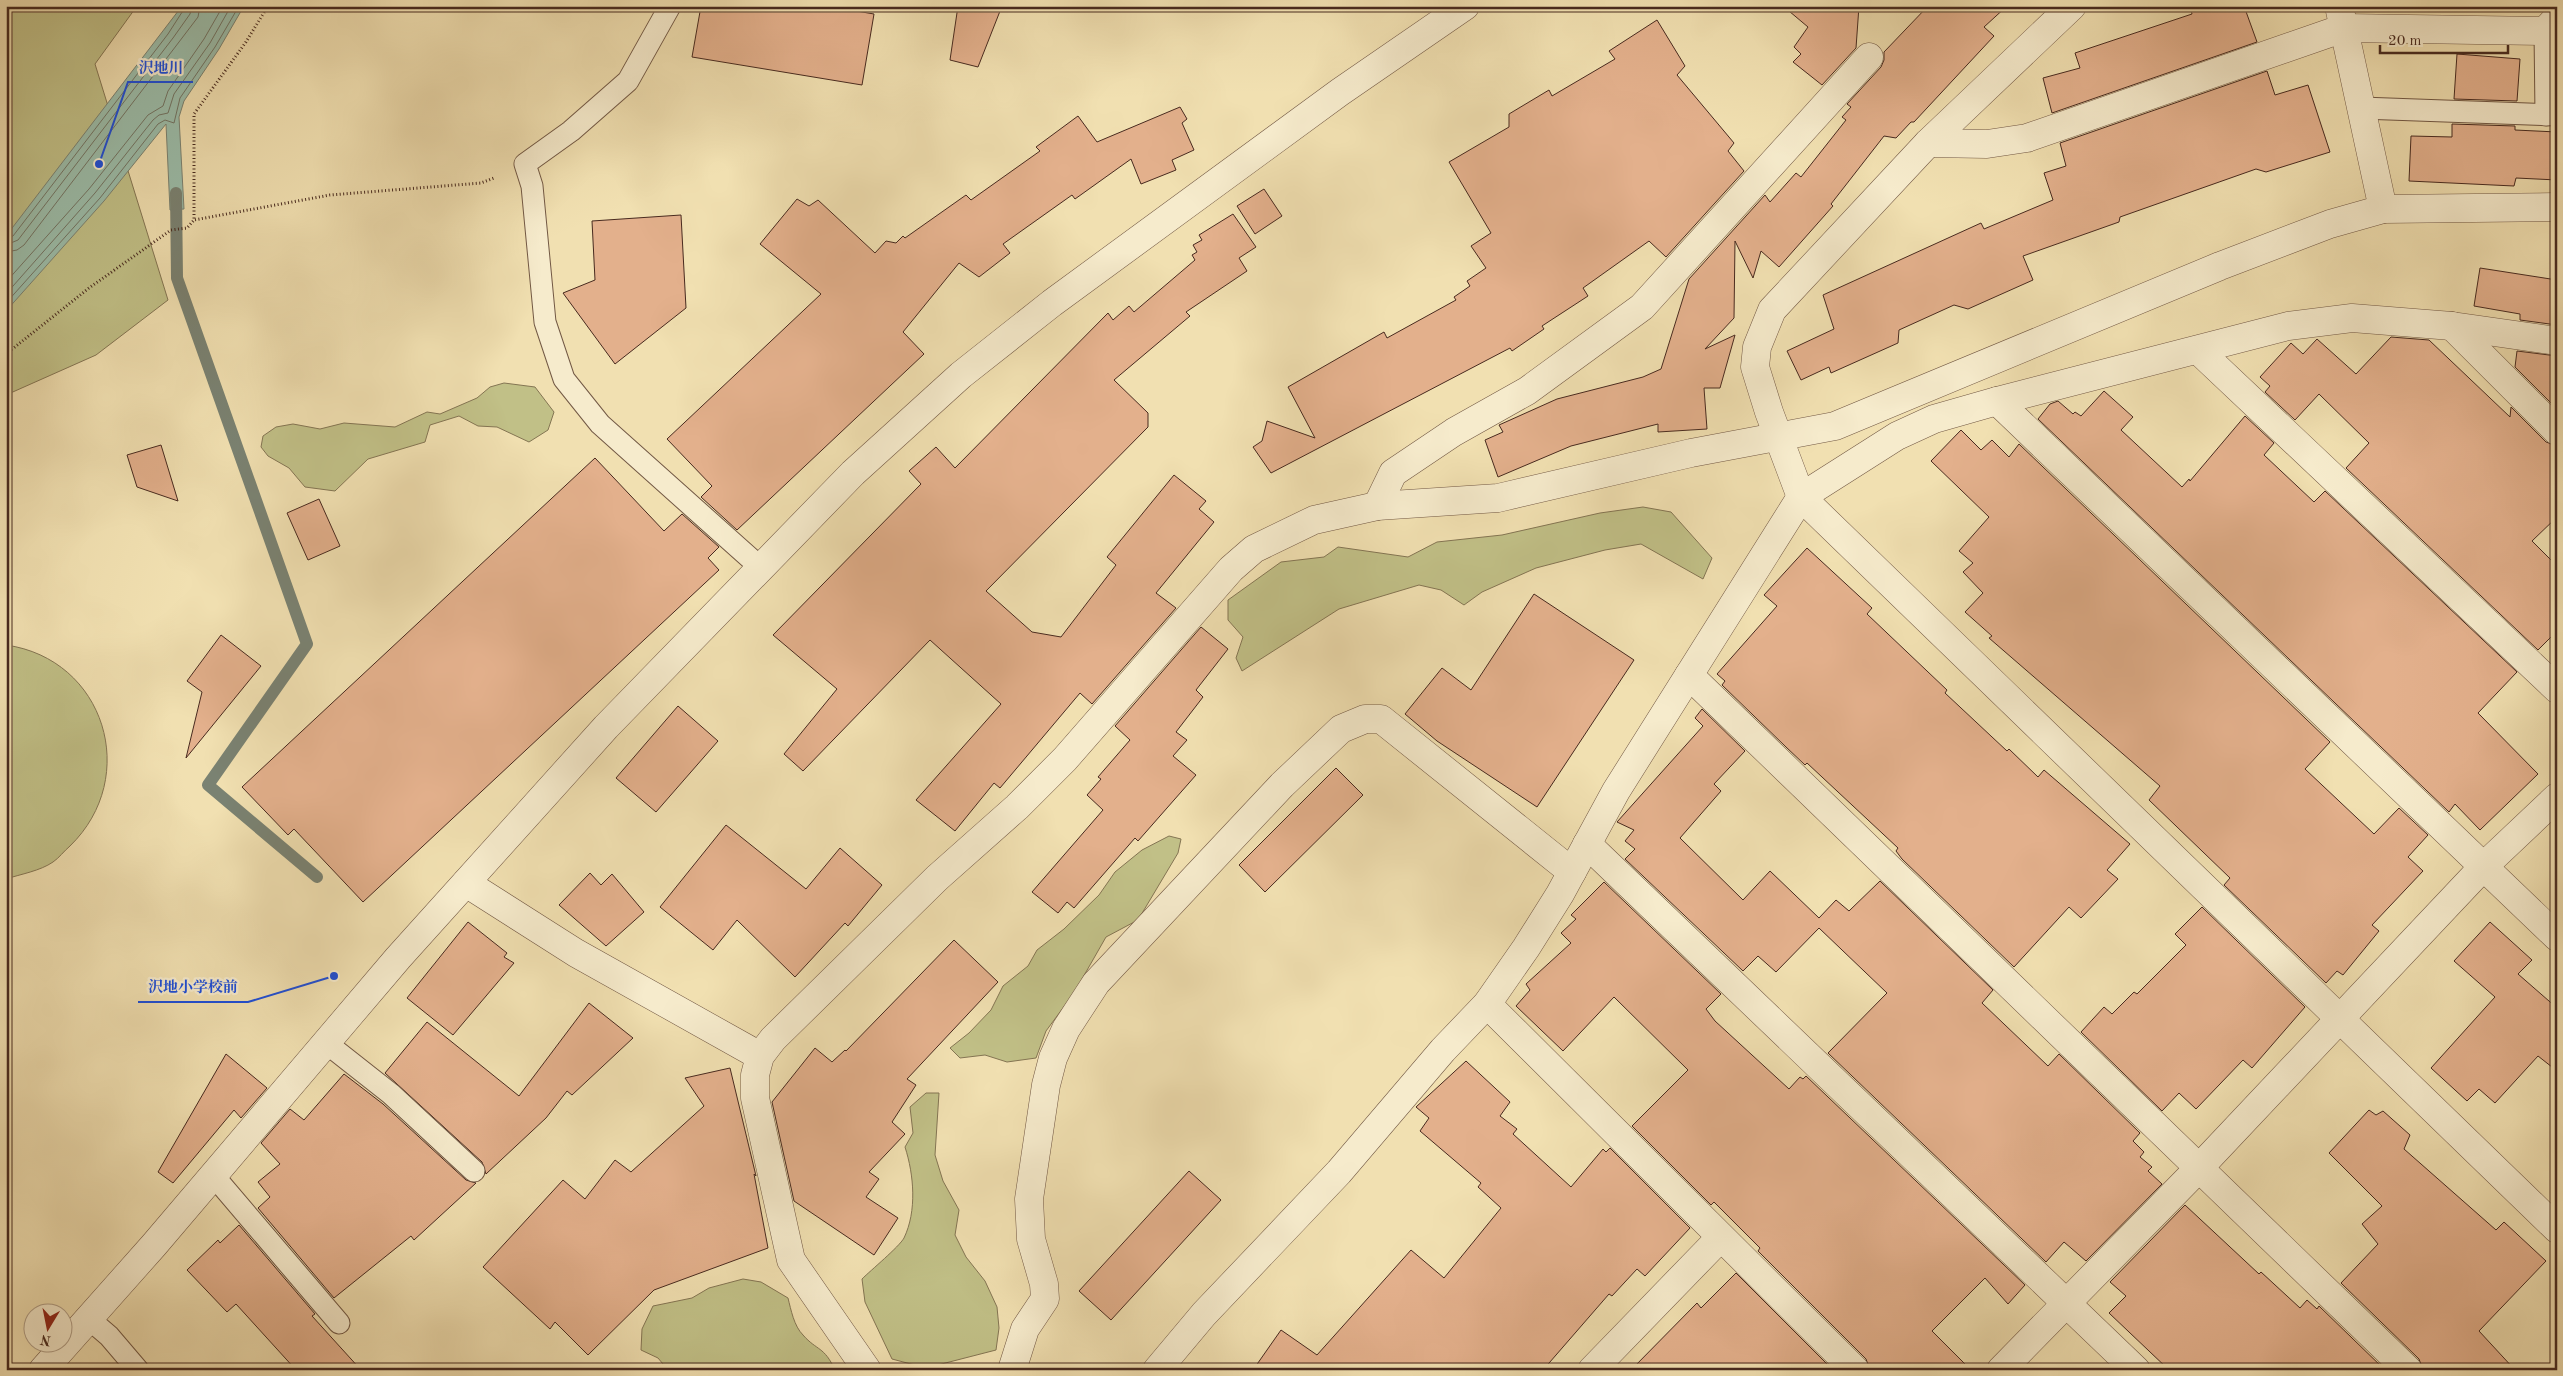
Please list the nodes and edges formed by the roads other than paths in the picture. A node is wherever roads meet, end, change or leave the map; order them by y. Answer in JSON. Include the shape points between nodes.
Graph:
{"nodes":[{"id":1,"x":670,"y":6,"type":"edge"},
{"id":2,"x":1465,"y":6,"type":"edge"},
{"id":3,"x":2072,"y":6,"type":"edge"},
{"id":4,"x":2342,"y":17,"type":"edge"},
{"id":5,"x":2551,"y":25,"type":"edge"},
{"id":6,"x":1869,"y":57,"type":"dead end"},
{"id":7,"x":2361,"y":108,"type":"junction"},
{"id":8,"x":2551,"y":115,"type":"edge"},
{"id":9,"x":1928,"y":143,"type":"junction"},
{"id":10,"x":2557,"y":207,"type":"edge"},
{"id":11,"x":2383,"y":209,"type":"junction"},
{"id":12,"x":2452,"y":326,"type":"junction"},
{"id":13,"x":2557,"y":341,"type":"edge"},
{"id":14,"x":2198,"y":350,"type":"junction"},
{"id":15,"x":1997,"y":401,"type":"junction"},
{"id":16,"x":2557,"y":431,"type":"edge"},
{"id":17,"x":1779,"y":438,"type":"junction"},
{"id":18,"x":1801,"y":497,"type":"junction"},
{"id":19,"x":1377,"y":506,"type":"junction"},
{"id":20,"x":761,"y":568,"type":"junction"},
{"id":21,"x":1689,"y":675,"type":"junction"},
{"id":22,"x":2557,"y":689,"type":"edge"},
{"id":23,"x":2557,"y":797,"type":"edge"},
{"id":24,"x":1587,"y":844,"type":"junction"},
{"id":25,"x":2484,"y":866,"type":"junction"},
{"id":26,"x":1572,"y":872,"type":"junction"},
{"id":27,"x":466,"y":883,"type":"junction"},
{"id":28,"x":2557,"y":937,"type":"edge"},
{"id":29,"x":1487,"y":1004,"type":"junction"},
{"id":30,"x":2339,"y":1019,"type":"junction"},
{"id":31,"x":325,"y":1042,"type":"junction"},
{"id":32,"x":760,"y":1056,"type":"junction"},
{"id":33,"x":2199,"y":1168,"type":"junction"},
{"id":34,"x":474,"y":1171,"type":"dead end"},
{"id":35,"x":213,"y":1175,"type":"junction"},
{"id":36,"x":2557,"y":1229,"type":"edge"},
{"id":37,"x":1720,"y":1238,"type":"junction"},
{"id":38,"x":2067,"y":1303,"type":"junction"},
{"id":39,"x":88,"y":1318,"type":"junction"},
{"id":40,"x":339,"y":1323,"type":"dead end"},
{"id":41,"x":43,"y":1370,"type":"edge"},
{"id":42,"x":138,"y":1370,"type":"edge"},
{"id":43,"x":867,"y":1370,"type":"edge"},
{"id":44,"x":1012,"y":1370,"type":"edge"},
{"id":45,"x":1157,"y":1370,"type":"edge"},
{"id":46,"x":1592,"y":1370,"type":"edge"},
{"id":47,"x":1855,"y":1370,"type":"edge"},
{"id":48,"x":2001,"y":1370,"type":"edge"},
{"id":49,"x":2136,"y":1370,"type":"edge"},
{"id":50,"x":2408,"y":1370,"type":"edge"}],
"edges":[{"from":1,"to":20,"type":"lane","via":[[628,81],[571,131],[525,164],[532,186],[545,322],[564,379],[600,424]]},
{"from":2,"to":20,"type":"street","via":[[1194,197],[968,369],[853,473]]},
{"from":3,"to":9,"type":"street"},
{"from":4,"to":5,"type":"street"},
{"from":4,"to":7,"type":"street"},
{"from":4,"to":9,"type":"street","via":[[2027,138],[1987,144]]},
{"from":5,"to":8,"type":"lane"},
{"from":6,"to":19,"type":"street","via":[[1642,306],[1527,391],[1454,432],[1393,473]]},
{"from":7,"to":8,"type":"lane"},
{"from":7,"to":11,"type":"street"},
{"from":9,"to":17,"type":"street","via":[[1768,317],[1757,347],[1756,367]]},
{"from":10,"to":11,"type":"street"},
{"from":11,"to":17,"type":"street","via":[[2330,224],[2220,266],[1836,426]]},
{"from":12,"to":13,"type":"street"},
{"from":12,"to":14,"type":"street","via":[[2352,318],[2288,326]]},
{"from":12,"to":16,"type":"street"},
{"from":14,"to":15,"type":"street"},
{"from":14,"to":22,"type":"street"},
{"from":15,"to":18,"type":"street","via":[[1934,419],[1897,436]]},
{"from":15,"to":25,"type":"street"},
{"from":17,"to":18,"type":"street"},
{"from":17,"to":19,"type":"street","via":[[1691,453],[1498,498]]},
{"from":18,"to":21,"type":"street"},
{"from":18,"to":30,"type":"street"},
{"from":19,"to":32,"type":"street","via":[[1314,520],[1254,549],[1231,569],[1065,759],[937,878],[773,1038]]},
{"from":20,"to":27,"type":"street","via":[[606,727]]},
{"from":21,"to":24,"type":"street","via":[[1616,791]]},
{"from":21,"to":33,"type":"street"},
{"from":23,"to":25,"type":"street"},
{"from":24,"to":26,"type":"street"},
{"from":24,"to":38,"type":"street"},
{"from":25,"to":28,"type":"street"},
{"from":25,"to":30,"type":"street"},
{"from":26,"to":29,"type":"street"},
{"from":26,"to":44,"type":"street","via":[[1381,719],[1365,719],[1341,730],[1282,785],[1105,973],[1066,1029],[1046,1084],[1029,1200],[1030,1239],[1044,1284],[1045,1299],[1025,1329]]},
{"from":27,"to":31,"type":"street"},
{"from":27,"to":32,"type":"street","via":[[576,953]]},
{"from":29,"to":37,"type":"street"},
{"from":29,"to":45,"type":"street","via":[[1443,1050],[1339,1172],[1204,1314]]},
{"from":30,"to":33,"type":"street"},
{"from":30,"to":36,"type":"street"},
{"from":31,"to":34,"type":"lane","via":[[391,1094]]},
{"from":31,"to":35,"type":"street"},
{"from":32,"to":43,"type":"street","via":[[755,1075],[755,1098],[790,1260]]},
{"from":33,"to":38,"type":"street"},
{"from":33,"to":50,"type":"street"},
{"from":35,"to":39,"type":"street"},
{"from":35,"to":40,"type":"lane"},
{"from":37,"to":46,"type":"street"},
{"from":37,"to":47,"type":"street"},
{"from":38,"to":48,"type":"street"},
{"from":38,"to":49,"type":"street"},
{"from":39,"to":41,"type":"street"},
{"from":39,"to":42,"type":"lane","via":[[109,1336]]}]}
